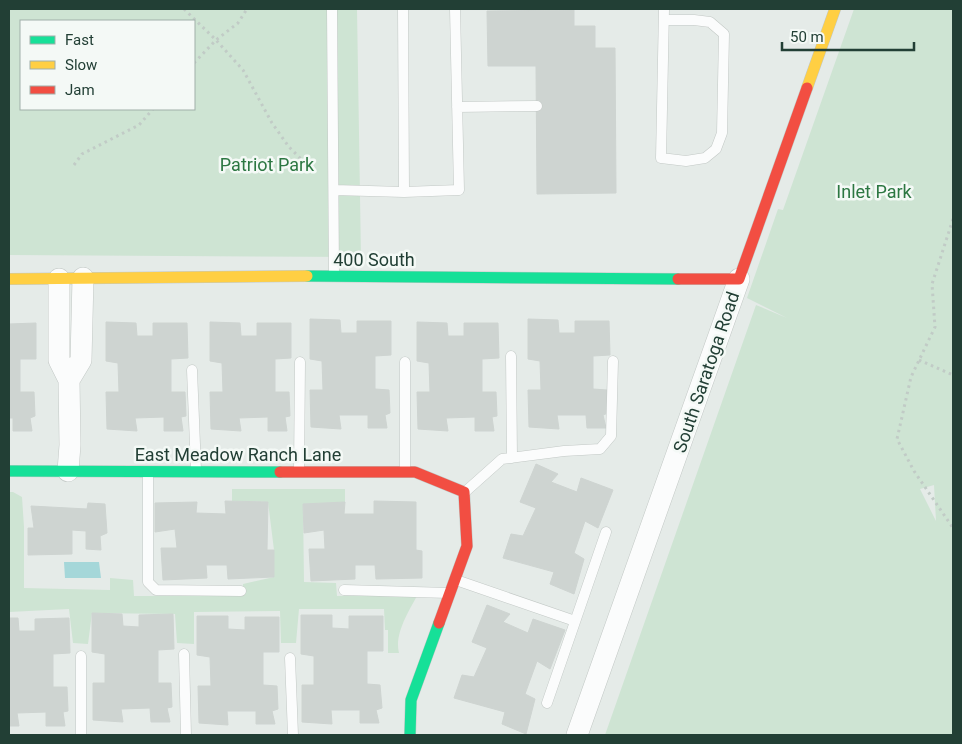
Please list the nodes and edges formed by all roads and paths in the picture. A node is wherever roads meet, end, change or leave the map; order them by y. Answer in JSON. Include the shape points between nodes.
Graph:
{"nodes":[{"id":1,"x":184,"y":9,"type":"edge"},
{"id":2,"x":247,"y":9,"type":"edge"},
{"id":3,"x":332,"y":9,"type":"edge"},
{"id":4,"x":403,"y":9,"type":"edge"},
{"id":5,"x":455,"y":9,"type":"edge"},
{"id":6,"x":664,"y":9,"type":"edge"},
{"id":7,"x":831,"y":11,"type":"edge"},
{"id":8,"x":664,"y":20,"type":"junction"},
{"id":9,"x":216,"y":40,"type":"junction"},
{"id":10,"x":195,"y":61,"type":"edge"},
{"id":11,"x":537,"y":106,"type":"dead end"},
{"id":12,"x":457,"y":107,"type":"junction"},
{"id":13,"x":153,"y":110,"type":"edge"},
{"id":14,"x":74,"y":165,"type":"dead end"},
{"id":15,"x":309,"y":167,"type":"dead end"},
{"id":16,"x":334,"y":190,"type":"junction"},
{"id":17,"x":404,"y":192,"type":"junction"},
{"id":18,"x":953,"y":219,"type":"edge"},
{"id":19,"x":334,"y":276,"type":"junction"},
{"id":20,"x":83,"y":278,"type":"junction"},
{"id":21,"x":9,"y":279,"type":"edge"},
{"id":22,"x":59,"y":279,"type":"junction"},
{"id":23,"x":739,"y":279,"type":"junction"},
{"id":24,"x":511,"y":356,"type":"dead end"},
{"id":25,"x":919,"y":360,"type":"junction"},
{"id":26,"x":613,"y":361,"type":"dead end"},
{"id":27,"x":300,"y":362,"type":"dead end"},
{"id":28,"x":404,"y":362,"type":"dead end"},
{"id":29,"x":192,"y":370,"type":"dead end"},
{"id":30,"x":953,"y":375,"type":"edge"},
{"id":31,"x":69,"y":380,"type":"junction"},
{"id":32,"x":512,"y":458,"type":"junction"},
{"id":33,"x":9,"y":471,"type":"edge"},
{"id":34,"x":68,"y":471,"type":"junction"},
{"id":35,"x":148,"y":472,"type":"junction"},
{"id":36,"x":196,"y":472,"type":"junction"},
{"id":37,"x":299,"y":472,"type":"junction"},
{"id":38,"x":405,"y":472,"type":"junction"},
{"id":39,"x":464,"y":492,"type":"junction"},
{"id":40,"x":953,"y":528,"type":"edge"},
{"id":41,"x":606,"y":532,"type":"dead end"},
{"id":42,"x":455,"y":579,"type":"junction"},
{"id":43,"x":344,"y":590,"type":"dead end"},
{"id":44,"x":241,"y":591,"type":"dead end"},
{"id":45,"x":450,"y":593,"type":"junction"},
{"id":46,"x":575,"y":621,"type":"junction"},
{"id":47,"x":184,"y":654,"type":"dead end"},
{"id":48,"x":81,"y":656,"type":"dead end"},
{"id":49,"x":290,"y":658,"type":"dead end"},
{"id":50,"x":547,"y":702,"type":"dead end"},
{"id":51,"x":81,"y":735,"type":"edge"},
{"id":52,"x":186,"y":735,"type":"edge"},
{"id":53,"x":293,"y":735,"type":"edge"},
{"id":54,"x":410,"y":735,"type":"edge"},
{"id":55,"x":578,"y":735,"type":"edge"}],
"edges":[{"from":1,"to":9,"type":"path"},
{"from":2,"to":9,"type":"path","via":[[238,22]]},
{"from":3,"to":16,"type":"lane"},
{"from":4,"to":17,"type":"lane"},
{"from":5,"to":12,"type":"lane"},
{"from":6,"to":8,"type":"lane"},
{"from":7,"to":23,"type":"street","name":"South Saratoga Road"},
{"from":8,"to":8,"type":"lane","via":[[661,158],[686,161],[705,158],[716,148],[722,133],[724,34],[710,22]]},
{"from":9,"to":10,"type":"path"},
{"from":9,"to":15,"type":"path","via":[[242,70],[289,147]]},
{"from":11,"to":12,"type":"lane"},
{"from":12,"to":17,"type":"lane","via":[[459,190]]},
{"from":13,"to":14,"type":"path","via":[[139,125],[82,154]]},
{"from":16,"to":17,"type":"lane"},
{"from":16,"to":19,"type":"lane"},
{"from":18,"to":25,"type":"path","via":[[932,284],[935,327]]},
{"from":19,"to":20,"type":"street","name":"400 South"},
{"from":19,"to":23,"type":"street","name":"400 South"},
{"from":20,"to":22,"type":"street","name":"400 South"},
{"from":20,"to":31,"type":"street","via":[[81,360]]},
{"from":21,"to":22,"type":"street","name":"400 South"},
{"from":22,"to":31,"type":"street","via":[[59,360]]},
{"from":23,"to":55,"type":"street","name":"South Saratoga Road"},
{"from":24,"to":32,"type":"lane"},
{"from":25,"to":30,"type":"path"},
{"from":25,"to":40,"type":"path","via":[[911,377],[897,440]]},
{"from":26,"to":32,"type":"lane","via":[[611,436],[600,449]]},
{"from":27,"to":37,"type":"lane"},
{"from":28,"to":38,"type":"lane"},
{"from":29,"to":36,"type":"lane"},
{"from":31,"to":34,"type":"street"},
{"from":32,"to":39,"type":"lane","via":[[502,459]]},
{"from":33,"to":34,"type":"street","name":"East Meadow Ranch Lane"},
{"from":34,"to":35,"type":"street","name":"East Meadow Ranch Lane"},
{"from":35,"to":36,"type":"street","name":"East Meadow Ranch Lane"},
{"from":35,"to":44,"type":"lane","via":[[148,582],[156,590]]},
{"from":36,"to":37,"type":"street","name":"East Meadow Ranch Lane"},
{"from":37,"to":38,"type":"street","name":"East Meadow Ranch Lane"},
{"from":38,"to":39,"type":"street","name":"East Meadow Ranch Lane","via":[[415,472]]},
{"from":39,"to":42,"type":"street","via":[[467,546]]},
{"from":41,"to":46,"type":"lane"},
{"from":42,"to":45,"type":"street"},
{"from":42,"to":46,"type":"lane"},
{"from":43,"to":45,"type":"lane"},
{"from":45,"to":54,"type":"street","via":[[411,700]]},
{"from":46,"to":50,"type":"lane"},
{"from":47,"to":52,"type":"lane"},
{"from":48,"to":51,"type":"lane"},
{"from":49,"to":53,"type":"lane"}]}
